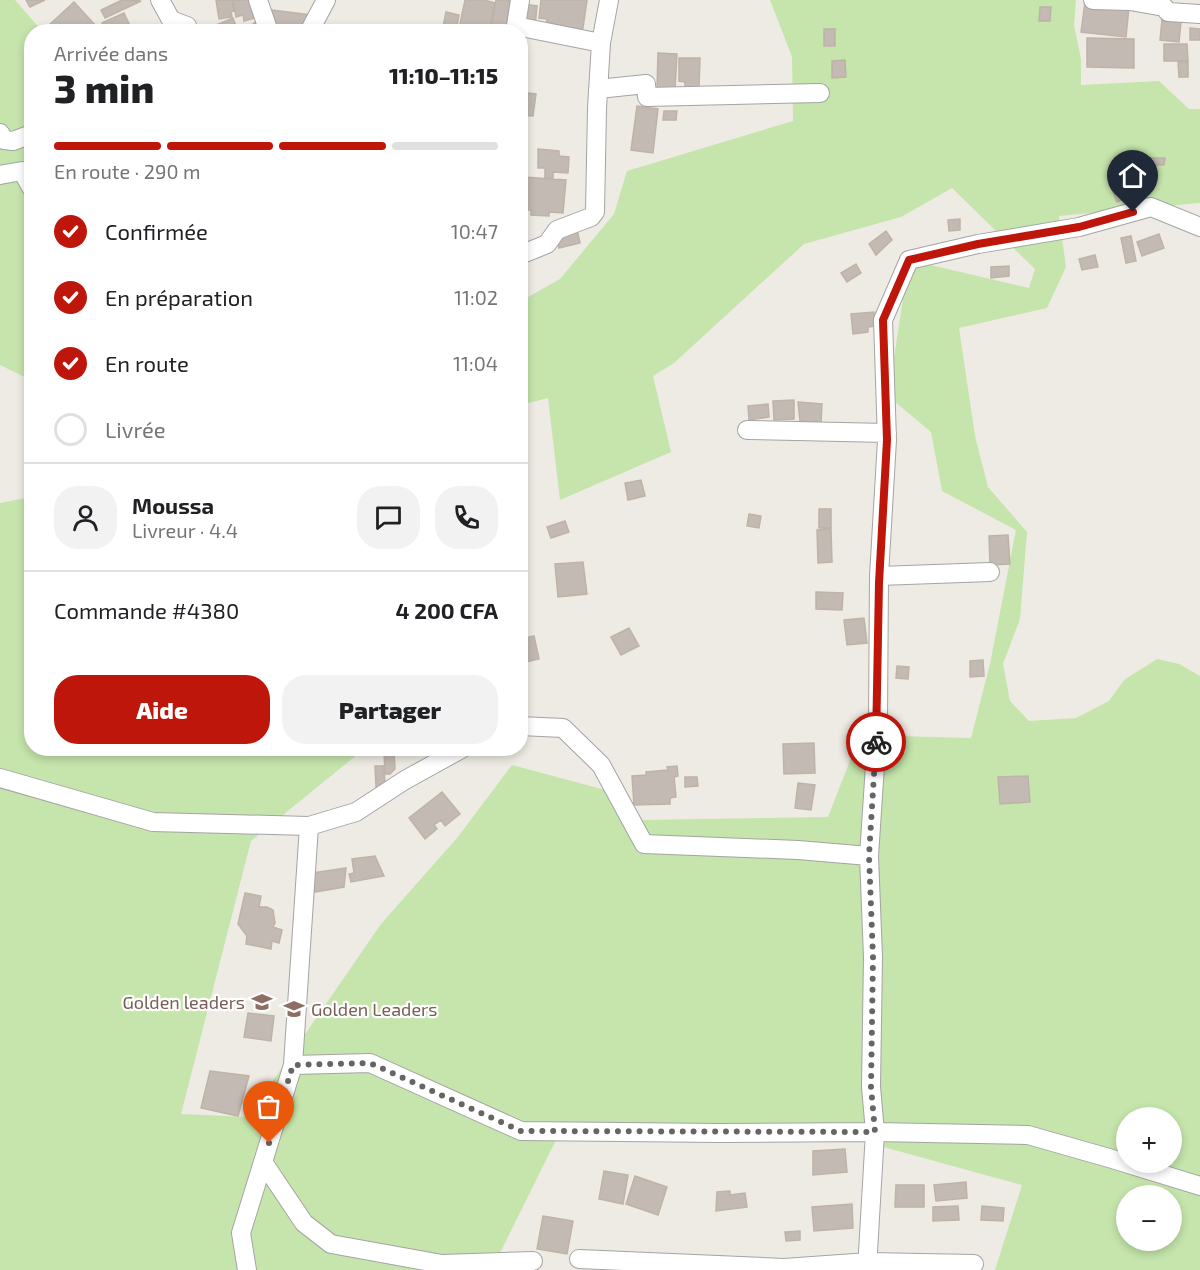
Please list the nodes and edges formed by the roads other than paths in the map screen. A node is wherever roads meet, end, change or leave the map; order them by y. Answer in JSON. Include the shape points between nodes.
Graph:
{"nodes":[{"id":1,"x":160,"y":0,"type":"edge"},
{"id":2,"x":258,"y":0,"type":"edge"},
{"id":3,"x":326,"y":0,"type":"edge"},
{"id":4,"x":520,"y":0,"type":"edge"},
{"id":5,"x":609,"y":0,"type":"edge"},
{"id":6,"x":1093,"y":0,"type":"edge"},
{"id":7,"x":1200,"y":14,"type":"edge"},
{"id":8,"x":182,"y":24,"type":"edge"},
{"id":9,"x":266,"y":24,"type":"edge"},
{"id":10,"x":313,"y":24,"type":"edge"},
{"id":11,"x":516,"y":24,"type":"edge"},
{"id":12,"x":528,"y":31,"type":"edge"},
{"id":13,"x":601,"y":43,"type":"junction"},
{"id":14,"x":598,"y":89,"type":"junction"},
{"id":15,"x":820,"y":93,"type":"dead end"},
{"id":16,"x":24,"y":135,"type":"edge"},
{"id":17,"x":4,"y":137,"type":"edge"},
{"id":18,"x":22,"y":171,"type":"junction"},
{"id":19,"x":0,"y":175,"type":"edge"},
{"id":20,"x":24,"y":175,"type":"edge"},
{"id":21,"x":1200,"y":227,"type":"edge"},
{"id":22,"x":528,"y":252,"type":"edge"},
{"id":23,"x":747,"y":430,"type":"dead end"},
{"id":24,"x":887,"y":433,"type":"junction"},
{"id":25,"x":990,"y":572,"type":"dead end"},
{"id":26,"x":879,"y":576,"type":"junction"},
{"id":27,"x":528,"y":726,"type":"edge"},
{"id":28,"x":448,"y":756,"type":"edge"},
{"id":29,"x":0,"y":778,"type":"edge"},
{"id":30,"x":309,"y":826,"type":"junction"},
{"id":31,"x":869,"y":856,"type":"junction"},
{"id":32,"x":293,"y":1065,"type":"junction"},
{"id":33,"x":875,"y":1132,"type":"junction"},
{"id":34,"x":263,"y":1162,"type":"junction"},
{"id":35,"x":1200,"y":1186,"type":"edge"},
{"id":36,"x":579,"y":1259,"type":"dead end"},
{"id":37,"x":533,"y":1261,"type":"dead end"},
{"id":38,"x":974,"y":1264,"type":"dead end"},
{"id":39,"x":869,"y":1266,"type":"edge"},
{"id":40,"x":247,"y":1270,"type":"edge"}],
"edges":[{"from":1,"to":8,"type":"street","via":[[171,20]]},
{"from":2,"to":9,"type":"street"},
{"from":3,"to":10,"type":"street"},
{"from":4,"to":11,"type":"street"},
{"from":5,"to":13,"type":"street"},
{"from":6,"to":7,"type":"street","via":[[1130,1],[1164,7],[1168,12]]},
{"from":12,"to":13,"type":"street"},
{"from":13,"to":14,"type":"street"},
{"from":14,"to":15,"type":"street","via":[[646,84],[647,97]]},
{"from":14,"to":22,"type":"street","via":[[595,212],[557,230],[547,244]]},
{"from":16,"to":17,"type":"street"},
{"from":17,"to":18,"type":"street"},
{"from":18,"to":19,"type":"street"},
{"from":18,"to":20,"type":"street"},
{"from":21,"to":24,"type":"street","via":[[1151,207],[1079,227],[909,260],[883,320]]},
{"from":23,"to":24,"type":"street"},
{"from":24,"to":26,"type":"street"},
{"from":25,"to":26,"type":"street"},
{"from":26,"to":31,"type":"street","via":[[878,720]]},
{"from":27,"to":31,"type":"street","via":[[563,728],[601,765],[644,844]]},
{"from":28,"to":30,"type":"street","via":[[356,812]]},
{"from":29,"to":30,"type":"street","via":[[153,822]]},
{"from":30,"to":32,"type":"street"},
{"from":31,"to":33,"type":"street","via":[[873,957],[871,1087]]},
{"from":32,"to":33,"type":"street","via":[[370,1063],[521,1131]]},
{"from":32,"to":34,"type":"street"},
{"from":33,"to":35,"type":"street","via":[[1028,1136]]},
{"from":33,"to":39,"type":"street"},
{"from":34,"to":37,"type":"street","via":[[304,1223],[331,1244],[442,1264]]},
{"from":34,"to":40,"type":"street","via":[[241,1233]]},
{"from":36,"to":39,"type":"street","via":[[784,1268]]},
{"from":38,"to":39,"type":"street"}]}
